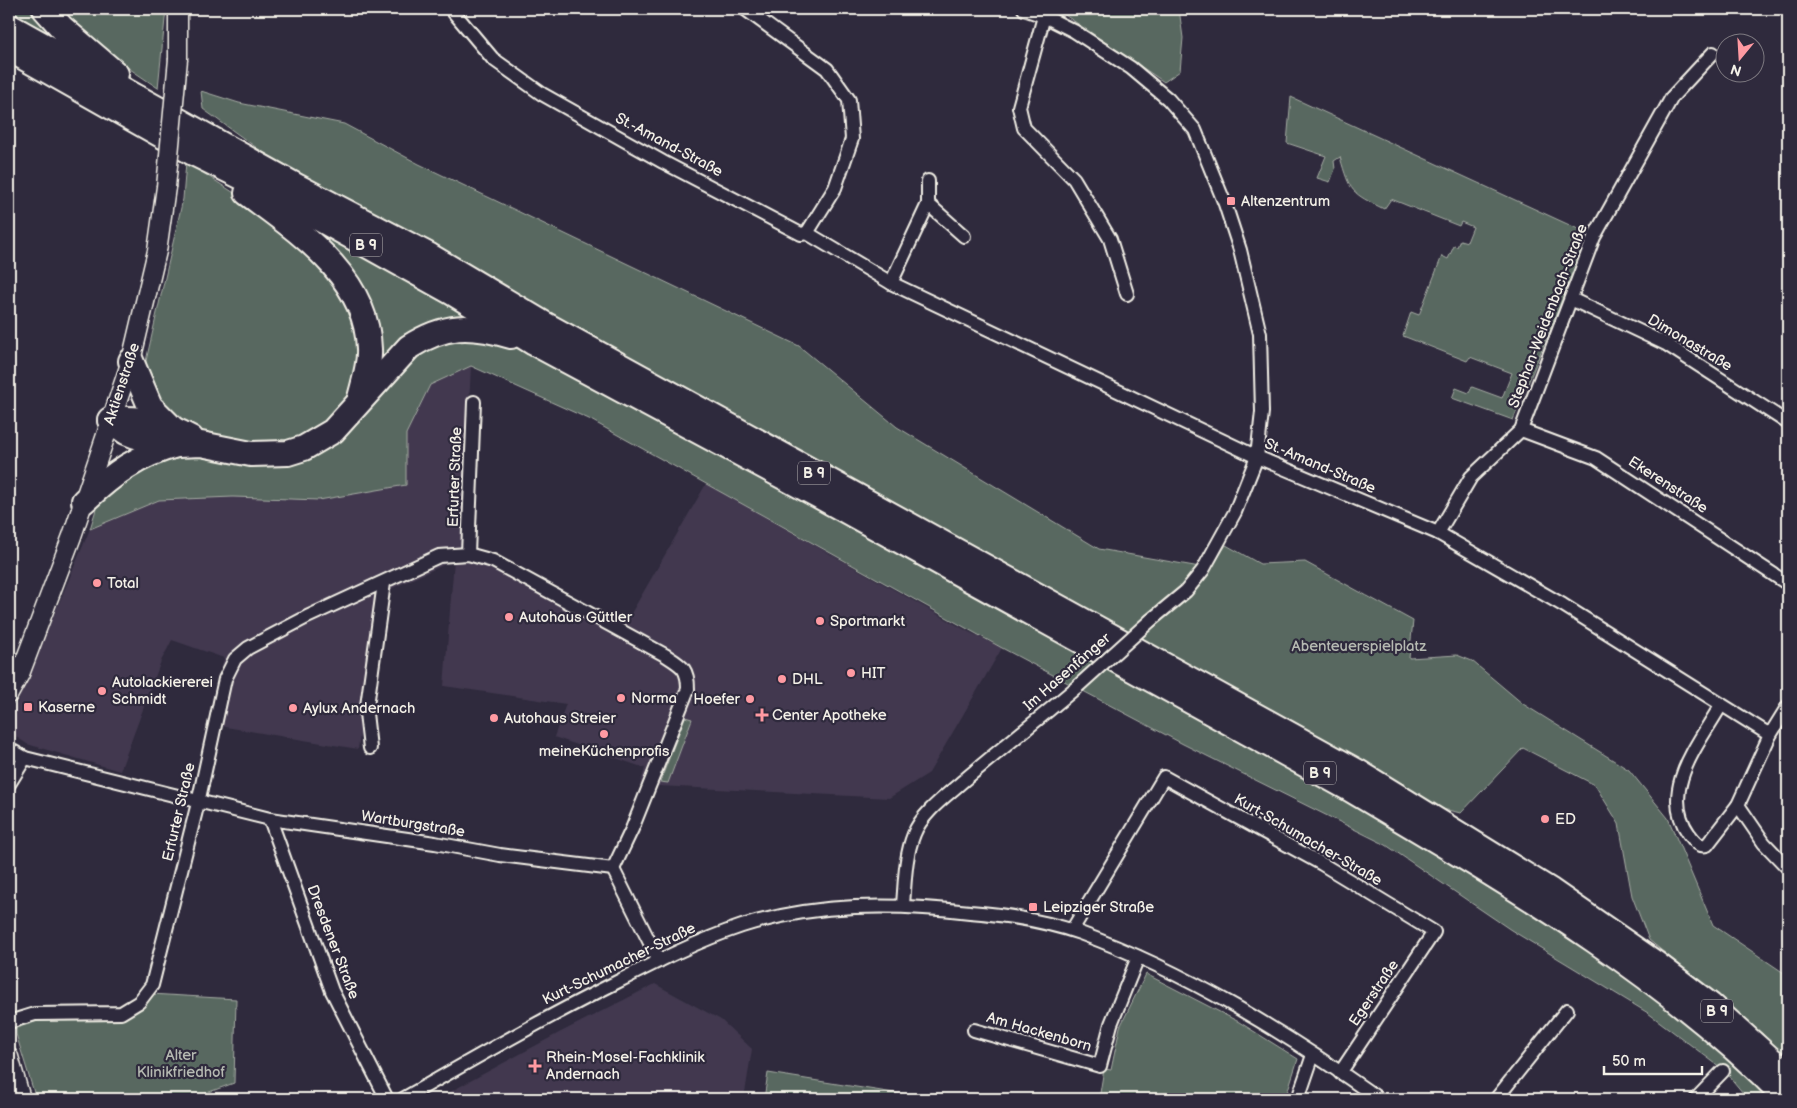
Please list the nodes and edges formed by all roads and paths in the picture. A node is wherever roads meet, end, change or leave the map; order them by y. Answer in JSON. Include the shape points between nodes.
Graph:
{"nodes":[{"id":1,"x":45,"y":9,"type":"edge"},
{"id":2,"x":178,"y":9,"type":"edge"},
{"id":3,"x":451,"y":9,"type":"edge"},
{"id":4,"x":745,"y":9,"type":"edge"},
{"id":5,"x":1024,"y":9,"type":"edge"},
{"id":6,"x":758,"y":12,"type":"edge"},
{"id":7,"x":1045,"y":12,"type":"edge"},
{"id":8,"x":9,"y":26,"type":"edge"},
{"id":9,"x":9,"y":49,"type":"edge"},
{"id":10,"x":1713,"y":53,"type":"dead end"},
{"id":11,"x":160,"y":110,"type":"junction"},
{"id":12,"x":195,"y":154,"type":"junction"},
{"id":13,"x":928,"y":180,"type":"dead end"},
{"id":14,"x":928,"y":204,"type":"junction"},
{"id":15,"x":807,"y":234,"type":"junction"},
{"id":16,"x":964,"y":236,"type":"dead end"},
{"id":17,"x":891,"y":283,"type":"junction"},
{"id":18,"x":1127,"y":294,"type":"dead end"},
{"id":19,"x":1572,"y":299,"type":"junction"},
{"id":20,"x":534,"y":343,"type":"junction"},
{"id":21,"x":131,"y":360,"type":"junction"},
{"id":22,"x":359,"y":402,"type":"junction"},
{"id":23,"x":474,"y":402,"type":"dead end"},
{"id":24,"x":110,"y":420,"type":"junction"},
{"id":25,"x":1788,"y":423,"type":"edge"},
{"id":26,"x":1521,"y":430,"type":"junction"},
{"id":27,"x":174,"y":436,"type":"junction"},
{"id":28,"x":1257,"y":457,"type":"junction"},
{"id":29,"x":84,"y":501,"type":"junction"},
{"id":30,"x":1438,"y":533,"type":"junction"},
{"id":31,"x":468,"y":554,"type":"junction"},
{"id":32,"x":384,"y":583,"type":"junction"},
{"id":33,"x":1788,"y":584,"type":"edge"},
{"id":34,"x":9,"y":694,"type":"edge"},
{"id":35,"x":1722,"y":705,"type":"junction"},
{"id":36,"x":1788,"y":706,"type":"edge"},
{"id":37,"x":1770,"y":735,"type":"junction"},
{"id":38,"x":370,"y":748,"type":"dead end"},
{"id":39,"x":9,"y":749,"type":"edge"},
{"id":40,"x":25,"y":758,"type":"junction"},
{"id":41,"x":9,"y":784,"type":"edge"},
{"id":42,"x":198,"y":803,"type":"junction"},
{"id":43,"x":1738,"y":805,"type":"junction"},
{"id":44,"x":270,"y":819,"type":"junction"},
{"id":45,"x":1788,"y":868,"type":"edge"},
{"id":46,"x":613,"y":869,"type":"junction"},
{"id":47,"x":903,"y":905,"type":"junction"},
{"id":48,"x":1072,"y":930,"type":"junction"},
{"id":49,"x":1434,"y":932,"type":"joint"},
{"id":50,"x":1138,"y":957,"type":"junction"},
{"id":51,"x":659,"y":960,"type":"junction"},
{"id":52,"x":1567,"y":1010,"type":"dead end"},
{"id":53,"x":9,"y":1022,"type":"edge"},
{"id":54,"x":974,"y":1030,"type":"dead end"},
{"id":55,"x":1313,"y":1055,"type":"junction"},
{"id":56,"x":9,"y":1057,"type":"edge"},
{"id":57,"x":1723,"y":1071,"type":"dead end"},
{"id":58,"x":1340,"y":1073,"type":"junction"},
{"id":59,"x":1788,"y":1076,"type":"edge"},
{"id":60,"x":21,"y":1099,"type":"edge"},
{"id":61,"x":387,"y":1099,"type":"edge"},
{"id":62,"x":404,"y":1099,"type":"edge"},
{"id":63,"x":1298,"y":1099,"type":"edge"},
{"id":64,"x":1379,"y":1099,"type":"edge"},
{"id":65,"x":1496,"y":1099,"type":"edge"},
{"id":66,"x":1696,"y":1099,"type":"edge"},
{"id":67,"x":1787,"y":1099,"type":"edge"}],
"edges":[{"from":1,"to":11,"type":"highway","via":[[62,28]]},
{"from":2,"to":21,"type":"main road","name":"Aktienstraße","bridge":true,"via":[[178,59],[166,187],[157,251]]},
{"from":3,"to":15,"type":"street","name":"St.-Amand-Straße","via":[[493,58],[542,94],[663,162],[801,234]]},
{"from":4,"to":6,"type":"street"},
{"from":5,"to":7,"type":"street","name":"Im Hasenfänger"},
{"from":6,"to":15,"type":"street","via":[[827,69],[849,100],[852,139],[836,188]]},
{"from":7,"to":18,"type":"street","via":[[1019,107],[1024,128],[1074,180],[1110,239]]},
{"from":7,"to":28,"type":"street","name":"Im Hasenfänger","via":[[1132,68],[1168,98],[1194,130],[1240,250],[1262,341],[1262,412]]},
{"from":8,"to":11,"type":"highway","number":"B 9"},
{"from":9,"to":12,"type":"highway","number":"B 9"},
{"from":10,"to":19,"type":"street","name":"Stephan-Weidenbach-Straße","via":[[1672,96],[1594,237]]},
{"from":11,"to":59,"type":"highway","number":"B 9","via":[[430,256],[563,334],[1358,772],[1503,861],[1616,936],[1710,1005]]},
{"from":12,"to":20,"type":"highway","number":"B 9","via":[[264,188]]},
{"from":12,"to":22,"type":"highway","via":[[288,223],[320,250],[344,278],[358,301],[367,326],[370,350]]},
{"from":13,"to":14,"type":"street"},
{"from":14,"to":16,"type":"street"},
{"from":14,"to":17,"type":"street"},
{"from":15,"to":17,"type":"street","name":"St.-Amand-Straße"},
{"from":17,"to":28,"type":"street","name":"St.-Amand-Straße"},
{"from":19,"to":25,"type":"street","name":"Dimonastraße","via":[[1666,344]]},
{"from":19,"to":26,"type":"street","name":"Stephan-Weidenbach-Straße"},
{"from":20,"to":22,"type":"highway","via":[[492,330],[463,326],[443,330],[409,347]]},
{"from":20,"to":67,"type":"highway","number":"B 9","via":[[1348,788],[1487,871],[1645,977],[1700,1020]]},
{"from":21,"to":24,"type":"main road","name":"Aktienstraße"},
{"from":21,"to":27,"type":"highway","via":[[150,406]]},
{"from":22,"to":27,"type":"highway","via":[[333,431],[304,448],[288,453],[251,454]]},
{"from":23,"to":31,"type":"street","name":"Erfurter Straße"},
{"from":24,"to":27,"type":"highway","via":[[136,436]]},
{"from":24,"to":29,"type":"main road","name":"Aktienstraße"},
{"from":26,"to":30,"type":"street","name":"Stephan-Weidenbach-Straße","via":[[1471,477]]},
{"from":26,"to":33,"type":"street","name":"Ekerenstraße","via":[[1596,458]]},
{"from":27,"to":29,"type":"highway","via":[[135,459]]},
{"from":28,"to":30,"type":"street","name":"St.-Amand-Straße"},
{"from":28,"to":47,"type":"street","name":"Im Hasenfänger","bridge":true,"via":[[1235,512],[1203,570],[1186,591],[925,817],[914,832],[909,849]]},
{"from":29,"to":34,"type":"main road","name":"Aktienstraße","via":[[20,674]]},
{"from":30,"to":35,"type":"street","name":"St.-Amand-Straße","via":[[1563,605]]},
{"from":31,"to":32,"type":"street","name":"Erfurter Straße","via":[[439,556]]},
{"from":31,"to":46,"type":"street","name":"Erfurter Straße","via":[[508,568],[685,668],[688,689]]},
{"from":32,"to":38,"type":"street","via":[[366,713]]},
{"from":32,"to":42,"type":"street","name":"Erfurter Straße","via":[[307,617],[248,648],[235,659],[225,679]]},
{"from":35,"to":37,"type":"street","name":"St.-Amand-Straße"},
{"from":35,"to":43,"type":"street","via":[[1684,768],[1678,791],[1683,825],[1696,844],[1702,846]]},
{"from":36,"to":37,"type":"street"},
{"from":37,"to":43,"type":"street"},
{"from":39,"to":40,"type":"street"},
{"from":40,"to":41,"type":"street"},
{"from":40,"to":42,"type":"street","name":"Wartburgstraße"},
{"from":42,"to":44,"type":"street","name":"Wartburgstraße"},
{"from":42,"to":53,"type":"street","name":"Erfurter Straße","via":[[152,985],[139,1002],[121,1013],[35,1014]]},
{"from":43,"to":45,"type":"street","via":[[1764,843]]},
{"from":44,"to":46,"type":"street","name":"Wartburgstraße"},
{"from":44,"to":61,"type":"street","name":"Dresdener Straße","via":[[332,991]]},
{"from":46,"to":51,"type":"street"},
{"from":47,"to":48,"type":"street","name":"Kurt-Schumacher-Straße","via":[[1014,916]]},
{"from":47,"to":51,"type":"street","name":"Kurt-Schumacher-Straße","via":[[856,906],[791,914],[743,926]]},
{"from":48,"to":49,"type":"street","name":"Kurt-Schumacher-Straße","via":[[1164,777],[1322,864]]},
{"from":48,"to":50,"type":"street","name":"Kurt-Schumacher-Straße"},
{"from":49,"to":58,"type":"street","name":"Egerstraße"},
{"from":50,"to":54,"type":"street","name":"Am Hackenborn","via":[[1111,1024],[1100,1066]]},
{"from":50,"to":55,"type":"street","name":"Kurt-Schumacher-Straße","via":[[1241,1010]]},
{"from":51,"to":62,"type":"street","name":"Kurt-Schumacher-Straße","via":[[522,1030]]},
{"from":52,"to":65,"type":"street"},
{"from":55,"to":58,"type":"street","name":"Kurt-Schumacher-Straße"},
{"from":55,"to":63,"type":"street"},
{"from":56,"to":60,"type":"main road"},
{"from":57,"to":66,"type":"street"},
{"from":58,"to":64,"type":"street","name":"Kurt-Schumacher-Straße"}]}
